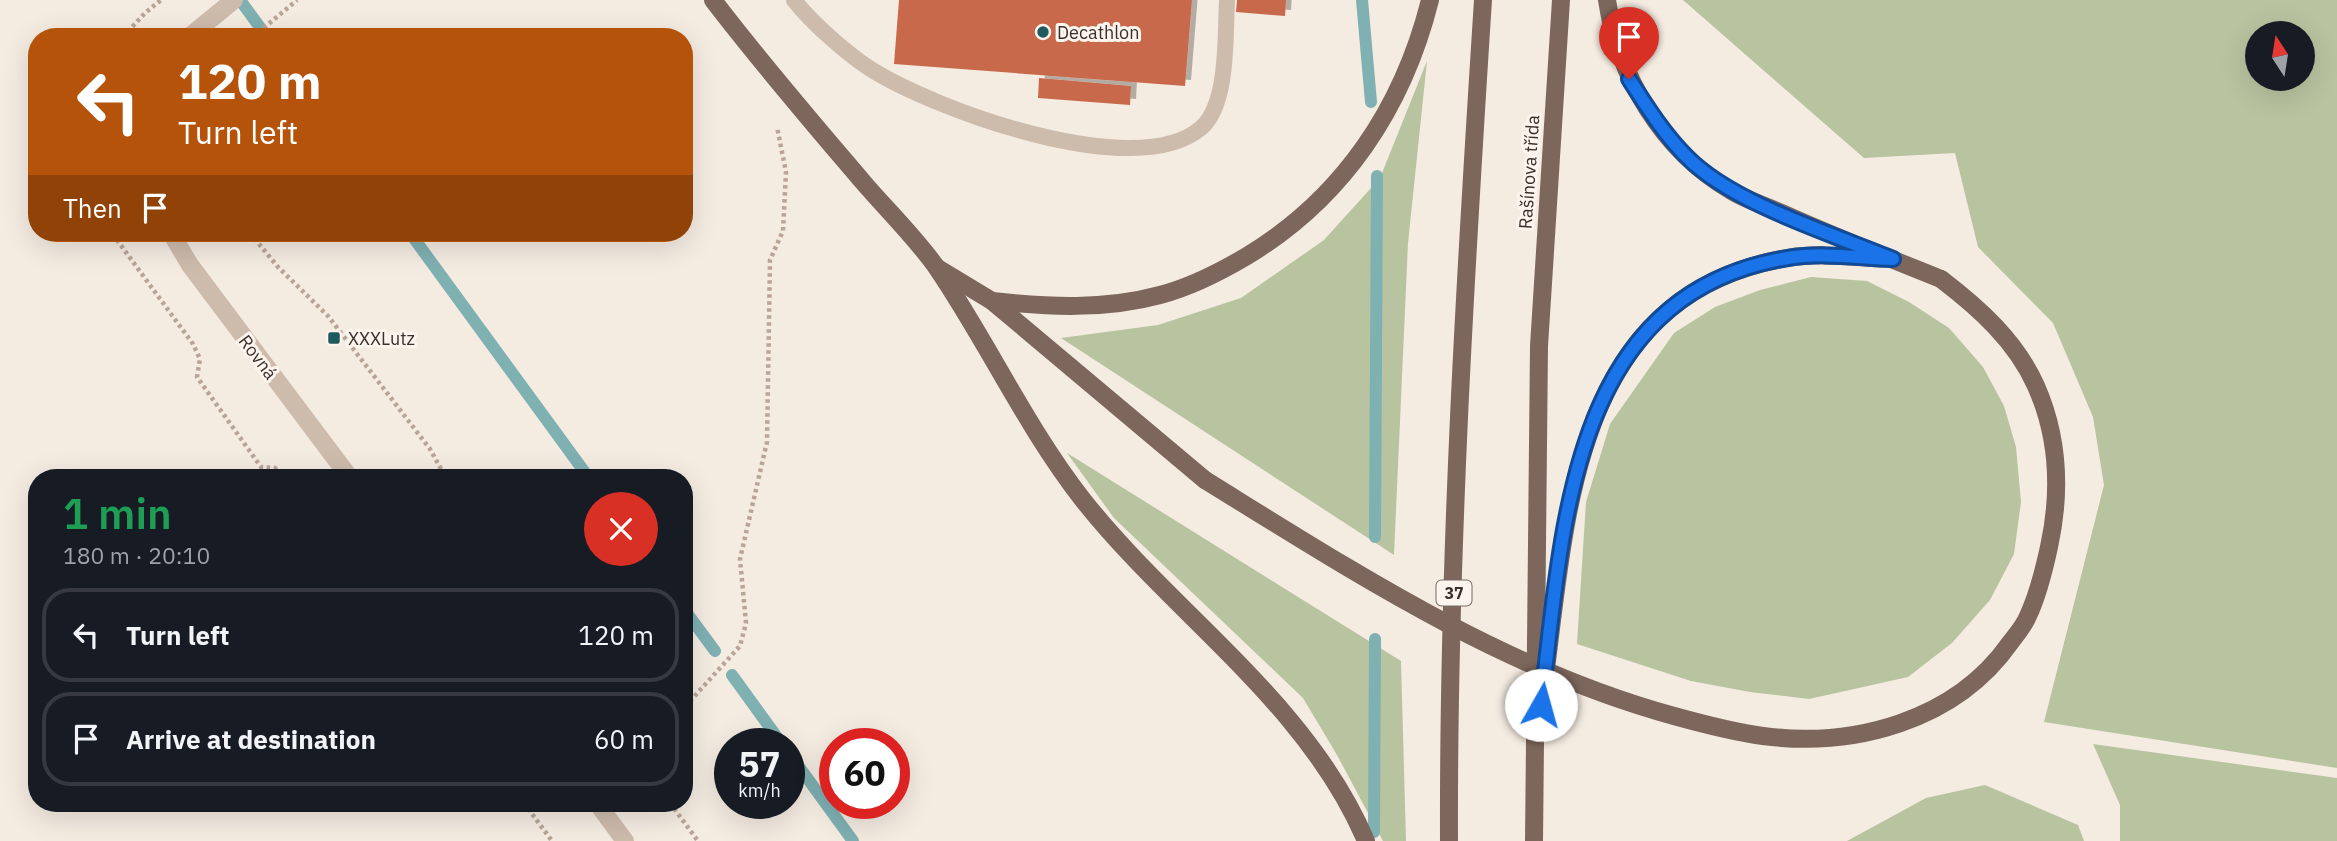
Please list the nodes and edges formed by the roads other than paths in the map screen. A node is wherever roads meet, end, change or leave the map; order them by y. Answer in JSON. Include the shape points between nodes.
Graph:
{"nodes":[{"id":1,"x":234,"y":0,"type":"edge"},
{"id":2,"x":713,"y":0,"type":"edge"},
{"id":3,"x":794,"y":0,"type":"edge"},
{"id":4,"x":1227,"y":0,"type":"edge"},
{"id":5,"x":1430,"y":0,"type":"edge"},
{"id":6,"x":1483,"y":0,"type":"edge"},
{"id":7,"x":1561,"y":0,"type":"edge"},
{"id":8,"x":1607,"y":0,"type":"edge"},
{"id":9,"x":199,"y":28,"type":"edge"},
{"id":10,"x":177,"y":242,"type":"edge"},
{"id":11,"x":1893,"y":259,"type":"junction"},
{"id":12,"x":936,"y":267,"type":"junction"},
{"id":13,"x":992,"y":301,"type":"junction"},
{"id":14,"x":343,"y":469,"type":"edge"},
{"id":15,"x":1534,"y":760,"type":"junction"},
{"id":16,"x":604,"y":812,"type":"edge"},
{"id":17,"x":625,"y":841,"type":"edge"},
{"id":18,"x":1366,"y":841,"type":"edge"},
{"id":19,"x":1449,"y":841,"type":"edge"},
{"id":20,"x":1534,"y":841,"type":"edge"}],
"edges":[{"from":1,"to":9,"type":"street"},
{"from":2,"to":12,"type":"main road"},
{"from":3,"to":4,"type":"lane","via":[[868,67],[922,96],[1030,134],[1107,146],[1175,143],[1201,128],[1213,114],[1221,88]]},
{"from":5,"to":13,"type":"main road","via":[[1384,118],[1352,165],[1313,208],[1270,242],[1215,275],[1160,295],[1059,307]]},
{"from":6,"to":19,"type":"main road","number":"37","via":[[1461,345]]},
{"from":7,"to":15,"type":"main road","name":"Rašínova třída","via":[[1539,346]]},
{"from":8,"to":11,"type":"main road","via":[[1611,30],[1629,79],[1688,159],[1730,190]]},
{"from":10,"to":14,"type":"street","name":"Rovná"},
{"from":11,"to":13,"type":"main road","bridge":true,"via":[[1941,279],[1979,308],[2011,343],[2035,384],[2052,430],[2054,523],[2028,618],[2001,656],[1971,686],[1943,704],[1883,730],[1824,739],[1764,736],[1669,715],[1498,651],[1418,609],[1205,480]]},
{"from":11,"to":15,"type":"main road","via":[[1788,258],[1742,270],[1683,299],[1627,356],[1607,387],[1586,436],[1572,486]]},
{"from":12,"to":13,"type":"main road"},
{"from":12,"to":18,"type":"main road","via":[[1038,437],[1083,499],[1137,562],[1284,712],[1321,759]]},
{"from":15,"to":20,"type":"main road"},
{"from":16,"to":17,"type":"street"}]}
